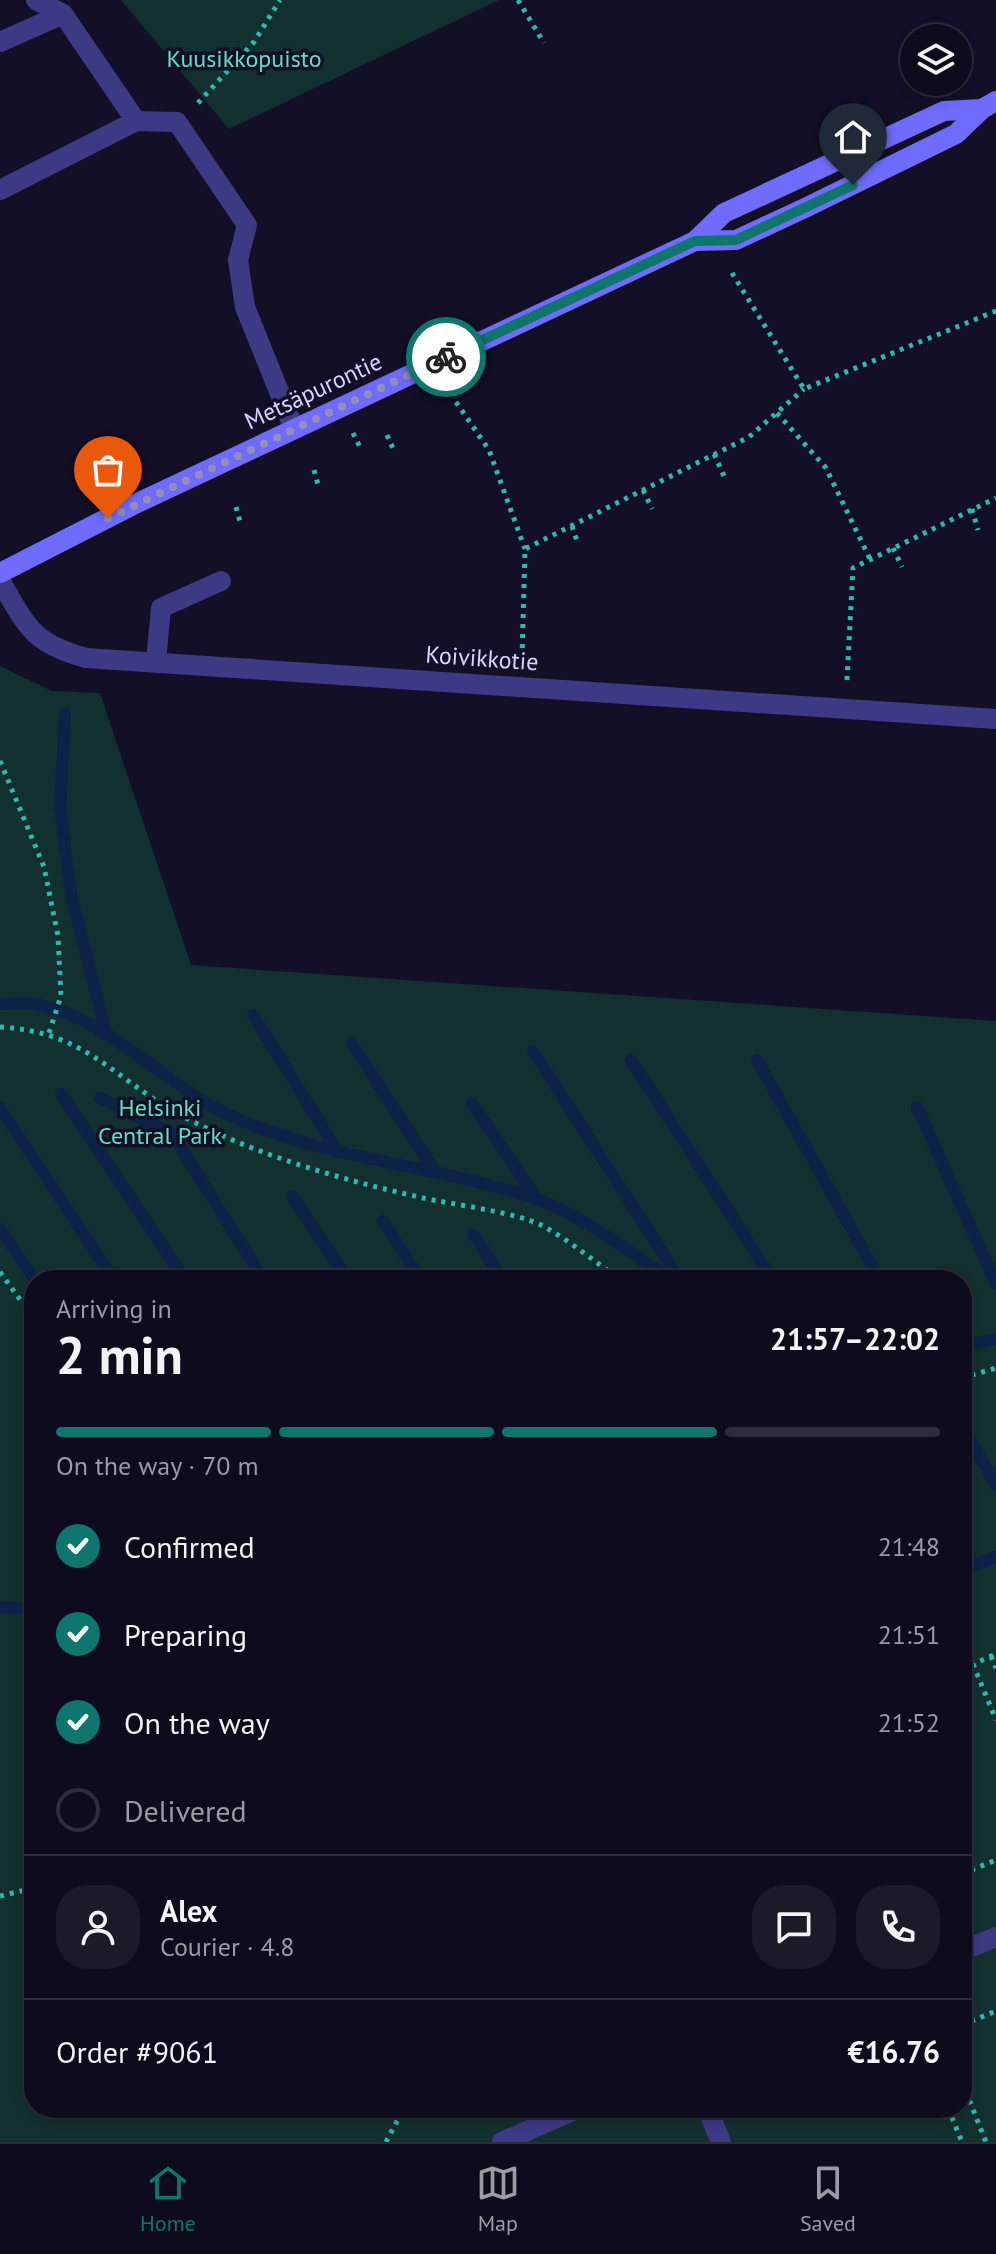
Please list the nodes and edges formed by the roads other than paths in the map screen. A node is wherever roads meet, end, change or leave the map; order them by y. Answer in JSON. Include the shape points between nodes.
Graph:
{"nodes":[{"id":1,"x":36,"y":0,"type":"edge"},
{"id":2,"x":63,"y":14,"type":"junction"},
{"id":3,"x":0,"y":42,"type":"edge"},
{"id":4,"x":989,"y":105,"type":"edge"},
{"id":5,"x":136,"y":121,"type":"junction"},
{"id":6,"x":0,"y":190,"type":"edge"},
{"id":7,"x":695,"y":241,"type":"junction"},
{"id":8,"x":294,"y":429,"type":"junction"},
{"id":9,"x":0,"y":573,"type":"edge"},
{"id":10,"x":0,"y":580,"type":"edge"},
{"id":11,"x":221,"y":581,"type":"dead end"},
{"id":12,"x":156,"y":661,"type":"junction"},
{"id":13,"x":996,"y":719,"type":"edge"},
{"id":14,"x":996,"y":1937,"type":"edge"},
{"id":15,"x":972,"y":1947,"type":"edge"},
{"id":16,"x":556,"y":2118,"type":"edge"},
{"id":17,"x":711,"y":2118,"type":"edge"},
{"id":18,"x":502,"y":2142,"type":"edge"},
{"id":19,"x":721,"y":2142,"type":"edge"}],
"edges":[{"from":1,"to":2,"type":"street"},
{"from":2,"to":3,"type":"street"},
{"from":2,"to":5,"type":"street"},
{"from":4,"to":7,"type":"street","name":"Metsäpurontie","via":[[944,111],[724,213]]},
{"from":4,"to":7,"type":"street","name":"Metsäpurontie","via":[[956,134],[736,240]]},
{"from":5,"to":6,"type":"street"},
{"from":5,"to":8,"type":"street","via":[[177,122],[247,225],[238,260],[245,307]]},
{"from":7,"to":8,"type":"street","name":"Metsäpurontie"},
{"from":8,"to":9,"type":"street","name":"Metsäpurontie"},
{"from":10,"to":12,"type":"street","name":"Koivikkotie","via":[[28,628],[53,649],[86,658]]},
{"from":11,"to":12,"type":"street","via":[[161,608]]},
{"from":12,"to":13,"type":"street","name":"Koivikkotie"},
{"from":14,"to":15,"type":"street"},
{"from":16,"to":18,"type":"street"},
{"from":17,"to":19,"type":"street"}]}
